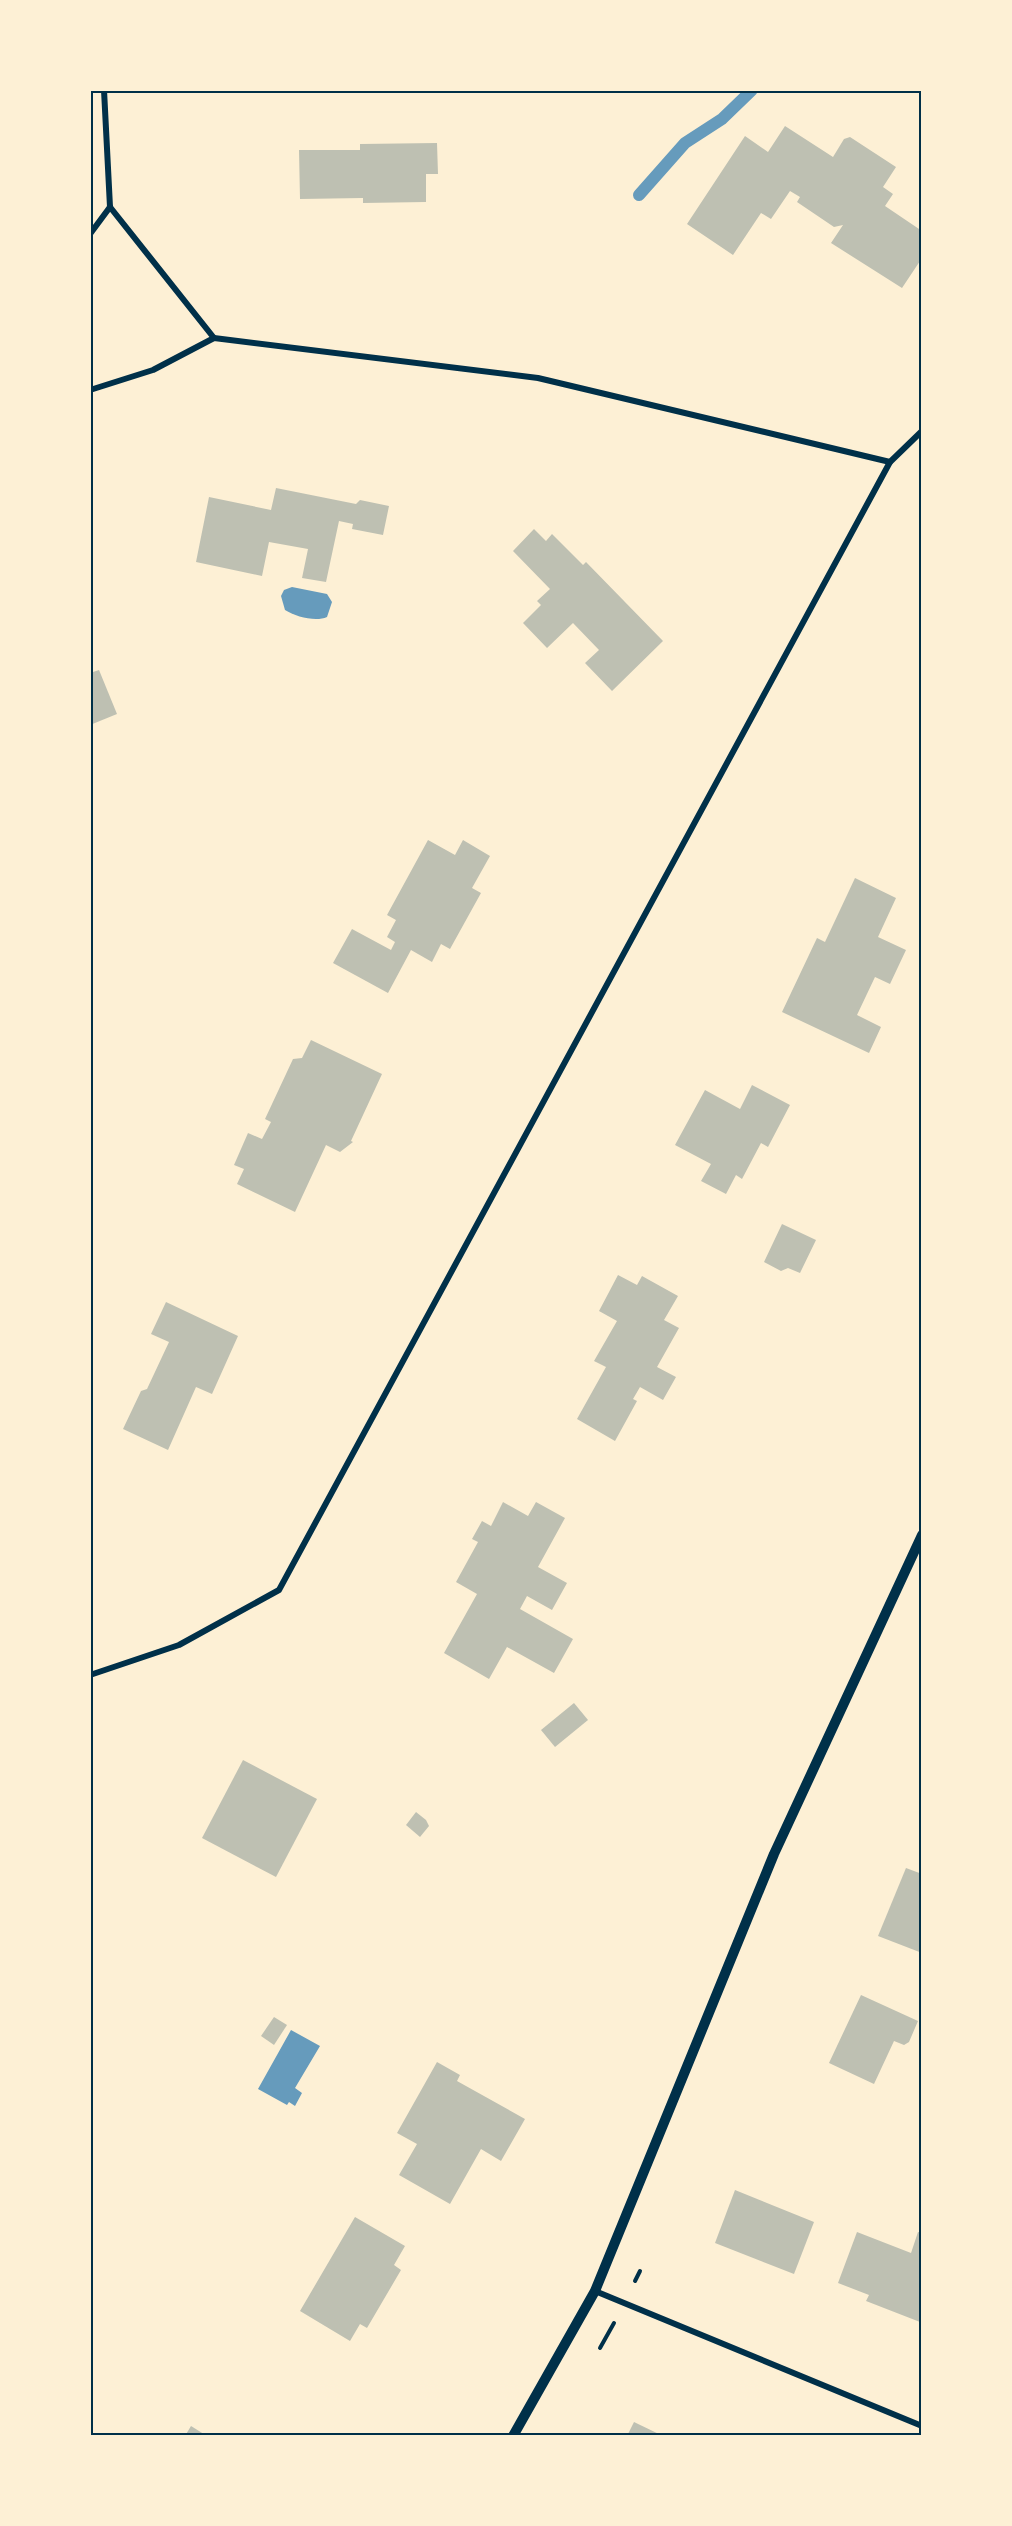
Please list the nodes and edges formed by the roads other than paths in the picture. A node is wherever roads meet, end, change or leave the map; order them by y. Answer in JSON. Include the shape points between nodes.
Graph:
{"nodes":[{"id":1,"x":104,"y":90,"type":"edge"},
{"id":2,"x":110,"y":207,"type":"junction"},
{"id":3,"x":90,"y":234,"type":"edge"},
{"id":4,"x":214,"y":339,"type":"junction"},
{"id":5,"x":90,"y":390,"type":"edge"},
{"id":6,"x":922,"y":431,"type":"edge"},
{"id":7,"x":890,"y":462,"type":"junction"},
{"id":8,"x":922,"y":1535,"type":"edge"},
{"id":9,"x":90,"y":1675,"type":"edge"},
{"id":10,"x":595,"y":2291,"type":"junction"},
{"id":11,"x":922,"y":2426,"type":"edge"},
{"id":12,"x":513,"y":2436,"type":"edge"}],
"edges":[{"from":1,"to":2,"type":"street"},
{"from":2,"to":3,"type":"street"},
{"from":2,"to":4,"type":"street"},
{"from":4,"to":5,"type":"street","via":[[153,370]]},
{"from":4,"to":7,"type":"street","via":[[538,378]]},
{"from":6,"to":7,"type":"street"},
{"from":7,"to":9,"type":"street","via":[[279,1590],[179,1645]]},
{"from":8,"to":10,"type":"street","via":[[774,1854]]},
{"from":10,"to":11,"type":"street"},
{"from":10,"to":12,"type":"street"}]}
